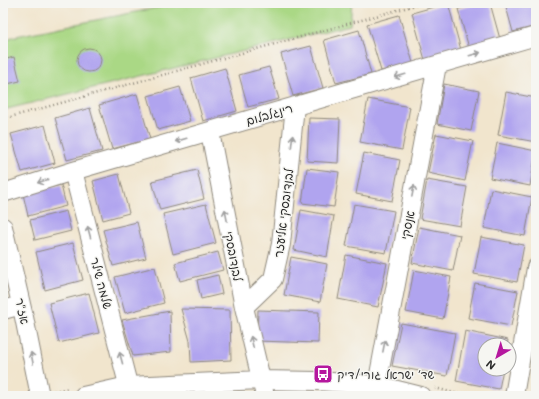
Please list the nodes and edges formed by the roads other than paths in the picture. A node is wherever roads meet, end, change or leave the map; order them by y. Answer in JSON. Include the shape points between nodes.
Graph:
{"nodes":[{"id":1,"x":536,"y":36,"type":"edge"},
{"id":2,"x":437,"y":65,"type":"junction"},
{"id":3,"x":295,"y":106,"type":"junction"},
{"id":4,"x":210,"y":132,"type":"junction"},
{"id":5,"x":73,"y":171,"type":"junction"},
{"id":6,"x":3,"y":193,"type":"edge"},
{"id":7,"x":3,"y":227,"type":"edge"},
{"id":8,"x":536,"y":268,"type":"edge"},
{"id":9,"x":21,"y":305,"type":"junction"},
{"id":10,"x":244,"y":307,"type":"junction"},
{"id":11,"x":3,"y":310,"type":"edge"},
{"id":12,"x":263,"y":388,"type":"edge"},
{"id":13,"x":376,"y":390,"type":"edge"},
{"id":14,"x":130,"y":391,"type":"edge"},
{"id":15,"x":40,"y":396,"type":"edge"},
{"id":16,"x":83,"y":396,"type":"edge"},
{"id":17,"x":422,"y":396,"type":"edge"},
{"id":18,"x":514,"y":396,"type":"edge"}],
"edges":[{"from":2,"to":1,"type":"street","name":"רינגלבלום","one_way":true},
{"from":2,"to":3,"type":"street","name":"רינגלבלום","one_way":true},
{"from":13,"to":2,"type":"street","name":"אנסקי","one_way":true},
{"from":3,"to":4,"type":"street","name":"רינגלבלום"},
{"from":10,"to":3,"type":"street","name":"לבנדובסקי אליעזר","one_way":true,"via":[[273,279],[281,244]]},
{"from":4,"to":5,"type":"street","name":"רינגלבלום","one_way":true},
{"from":10,"to":4,"type":"street","name":"לבנדובסקי","one_way":true},
{"from":5,"to":6,"type":"street","name":"רינגלבלום","one_way":true},
{"from":14,"to":5,"type":"street","name":"שלמה שילר","one_way":true},
{"from":7,"to":9,"type":"street","name":"אז\"ר"},
{"from":8,"to":18,"type":"street"},
{"from":9,"to":11,"type":"street"},
{"from":15,"to":9,"type":"street","name":"אז\"ר","one_way":true},
{"from":12,"to":10,"type":"street","name":"לבנדובסקי","one_way":true},
{"from":12,"to":13,"type":"street","via":[[317,380]]},
{"from":12,"to":14,"type":"street"},
{"from":13,"to":17,"type":"street"},
{"from":14,"to":16,"type":"street"}]}
